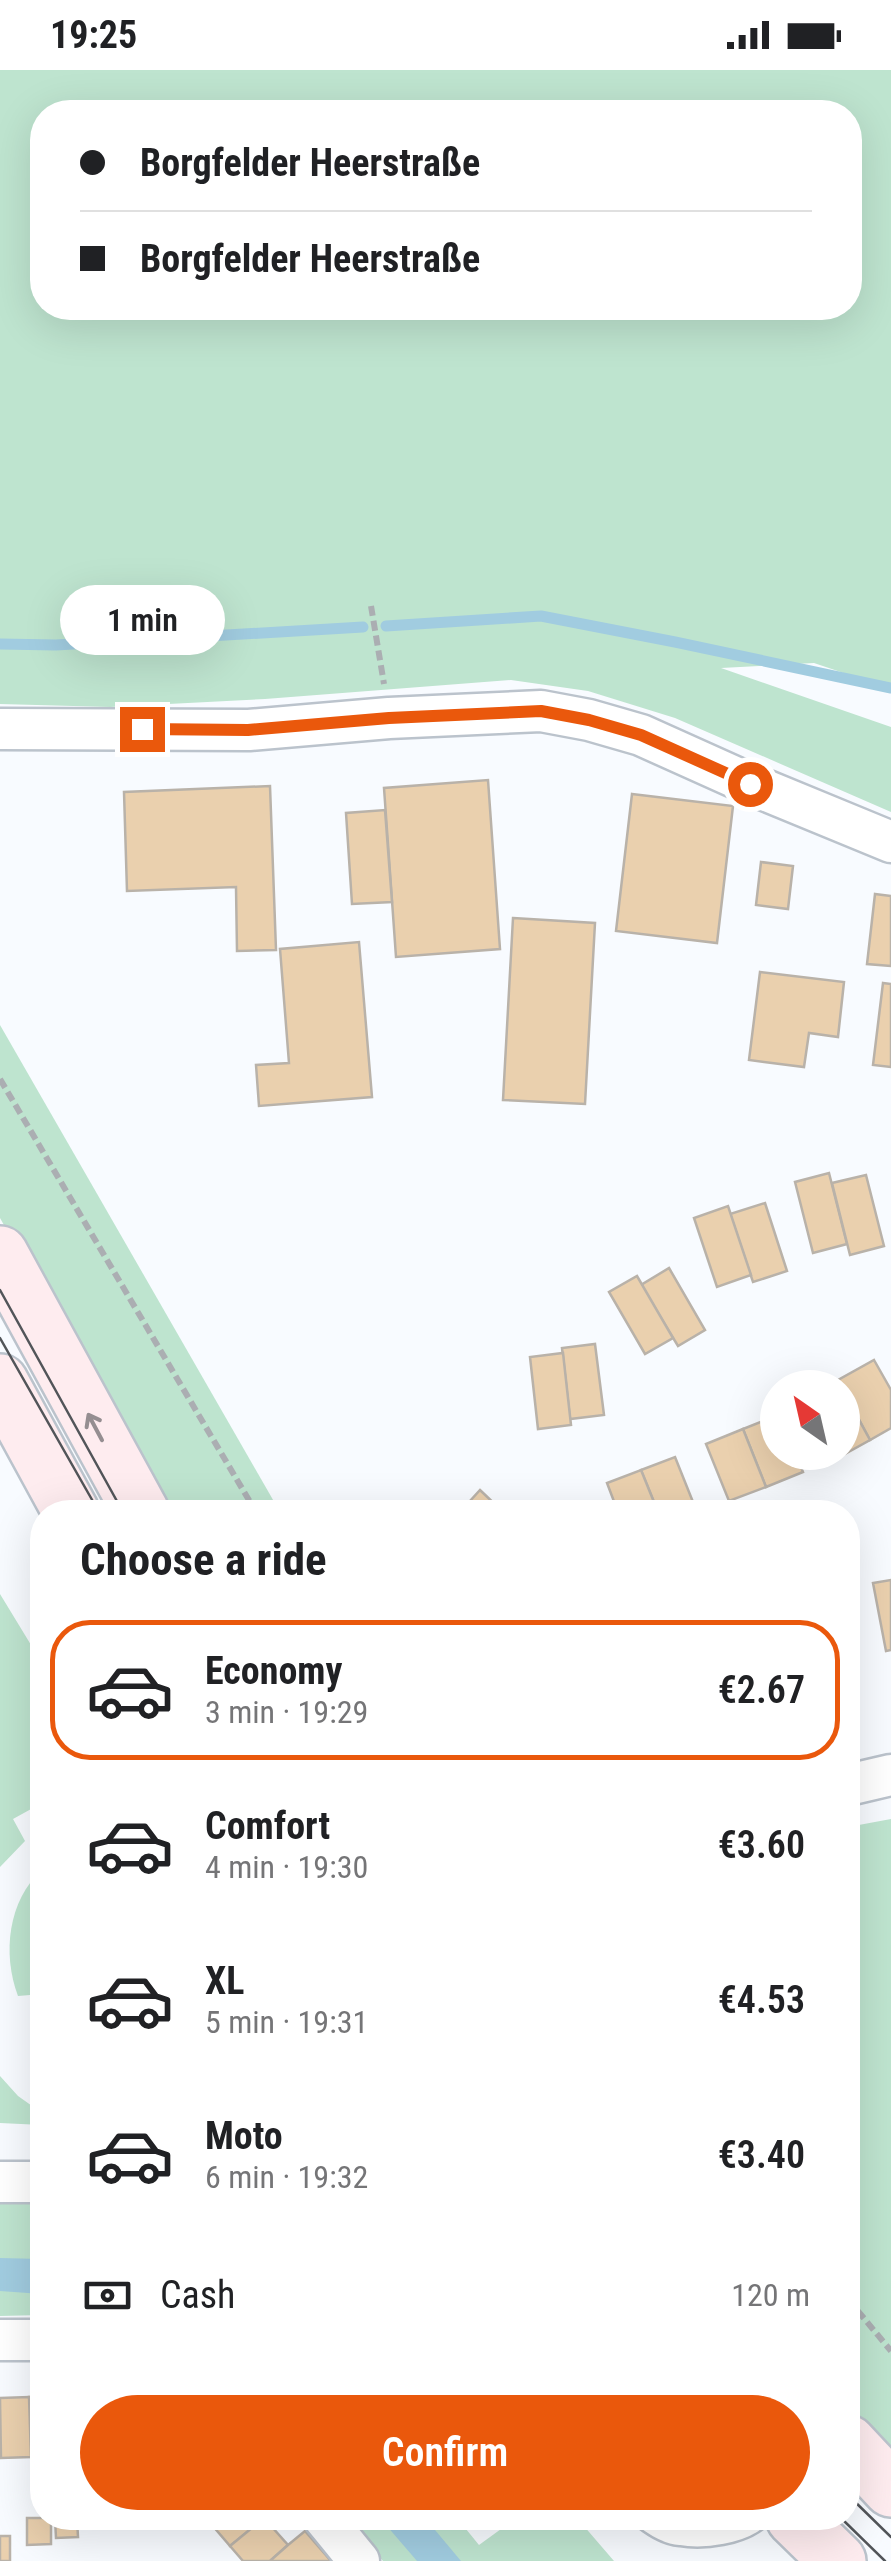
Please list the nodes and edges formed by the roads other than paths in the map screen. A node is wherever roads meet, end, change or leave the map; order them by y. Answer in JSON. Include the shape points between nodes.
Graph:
{"nodes":[{"id":1,"x":0,"y":729,"type":"edge"},
{"id":2,"x":891,"y":842,"type":"edge"},
{"id":3,"x":0,"y":1254,"type":"edge"},
{"id":4,"x":0,"y":1382,"type":"edge"},
{"id":5,"x":64,"y":1500,"type":"edge"},
{"id":6,"x":135,"y":1500,"type":"edge"},
{"id":7,"x":891,"y":1775,"type":"edge"},
{"id":8,"x":860,"y":1781,"type":"edge"},
{"id":9,"x":0,"y":2182,"type":"edge"},
{"id":10,"x":30,"y":2182,"type":"edge"},
{"id":11,"x":0,"y":2340,"type":"edge"},
{"id":12,"x":30,"y":2340,"type":"edge"},
{"id":13,"x":860,"y":2456,"type":"edge"},
{"id":14,"x":891,"y":2489,"type":"edge"},
{"id":15,"x":334,"y":2530,"type":"edge"},
{"id":16,"x":662,"y":2530,"type":"edge"},
{"id":17,"x":727,"y":2530,"type":"edge"},
{"id":18,"x":806,"y":2530,"type":"edge"},
{"id":19,"x":359,"y":2561,"type":"edge"},
{"id":20,"x":838,"y":2561,"type":"edge"}],
"edges":[{"from":1,"to":2,"type":"street","via":[[248,730],[541,711],[641,735]]},
{"from":6,"to":3,"type":"main road","one_way":true},
{"from":4,"to":5,"type":"main road"},
{"from":7,"to":8,"type":"street"},
{"from":9,"to":10,"type":"street"},
{"from":11,"to":12,"type":"street"},
{"from":13,"to":14,"type":"main road"},
{"from":15,"to":19,"type":"street"},
{"from":16,"to":17,"type":"lane","via":[[702,2536]]},
{"from":18,"to":20,"type":"main road"}]}
